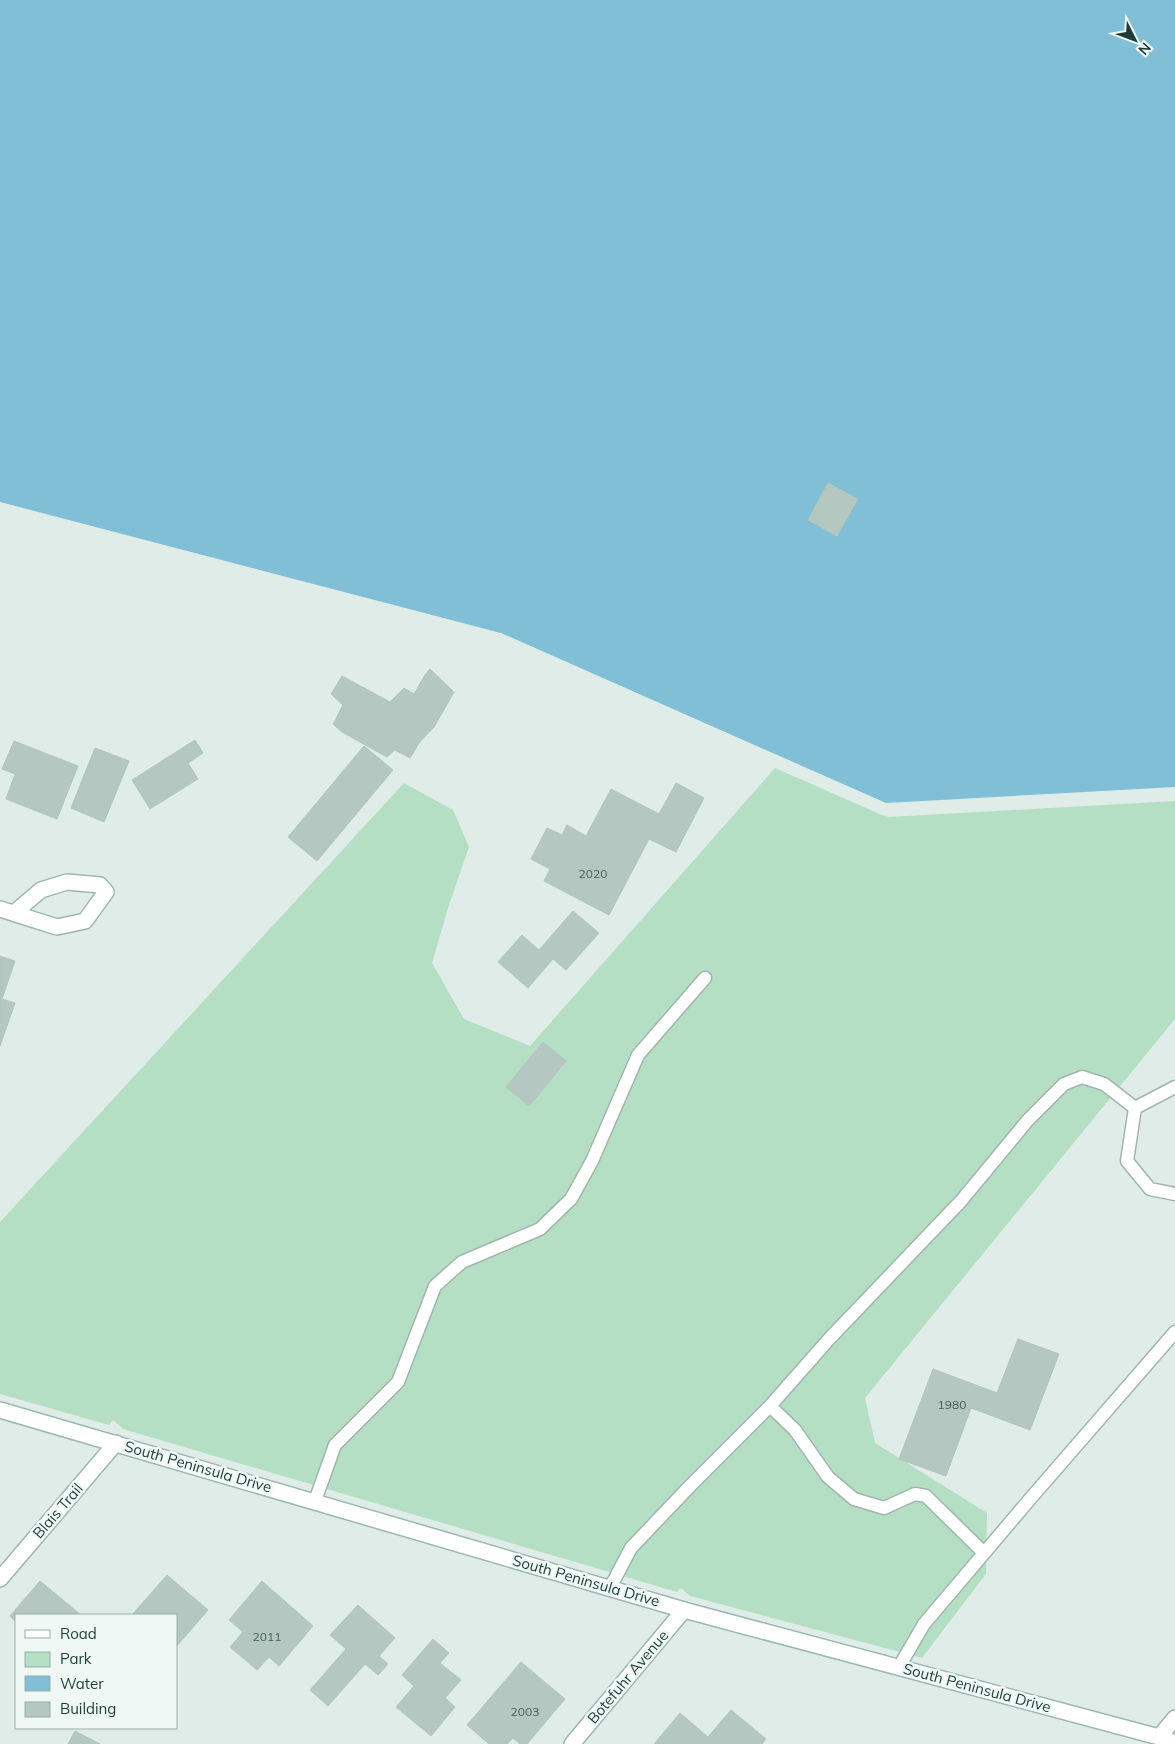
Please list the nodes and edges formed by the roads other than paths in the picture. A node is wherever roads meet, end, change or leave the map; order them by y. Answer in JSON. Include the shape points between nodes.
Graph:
{"nodes":[{"id":1,"x":7,"y":911,"type":"edge"},
{"id":2,"x":705,"y":978,"type":"dead end"},
{"id":3,"x":1175,"y":1087,"type":"edge"},
{"id":4,"x":1135,"y":1108,"type":"junction"},
{"id":5,"x":1175,"y":1194,"type":"edge"},
{"id":6,"x":1175,"y":1332,"type":"edge"},
{"id":7,"x":770,"y":1406,"type":"junction"},
{"id":8,"x":0,"y":1410,"type":"edge"},
{"id":9,"x":116,"y":1443,"type":"junction"},
{"id":10,"x":315,"y":1501,"type":"junction"},
{"id":11,"x":984,"y":1553,"type":"junction"},
{"id":12,"x":0,"y":1579,"type":"edge"},
{"id":13,"x":610,"y":1588,"type":"junction"},
{"id":14,"x":684,"y":1610,"type":"junction"},
{"id":15,"x":899,"y":1667,"type":"junction"},
{"id":16,"x":1175,"y":1718,"type":"edge"},
{"id":17,"x":1159,"y":1737,"type":"junction"},
{"id":18,"x":1175,"y":1743,"type":"edge"},
{"id":19,"x":572,"y":1744,"type":"edge"}],
"edges":[{"from":1,"to":1,"type":"main road","via":[[40,890],[67,882],[100,885],[106,892],[85,921],[57,927]]},
{"from":2,"to":10,"type":"lane","via":[[638,1055],[592,1161],[571,1199],[540,1229],[462,1262],[435,1286],[398,1382],[335,1445]]},
{"from":3,"to":4,"type":"lane"},
{"from":4,"to":5,"type":"lane","via":[[1127,1161],[1150,1189]]},
{"from":4,"to":7,"type":"lane","via":[[1104,1084],[1082,1077],[1064,1084],[1028,1120],[961,1202],[830,1338]]},
{"from":6,"to":11,"type":"lane"},
{"from":7,"to":11,"type":"lane","via":[[796,1430],[828,1477],[854,1499],[884,1508],[915,1494],[926,1496]]},
{"from":7,"to":13,"type":"lane","via":[[631,1548]]},
{"from":8,"to":9,"type":"main road","name":"South Peninsula Drive"},
{"from":9,"to":10,"type":"main road","name":"South Peninsula Drive"},
{"from":9,"to":12,"type":"main road","name":"Blais Trail"},
{"from":10,"to":13,"type":"main road","name":"South Peninsula Drive"},
{"from":11,"to":15,"type":"lane","via":[[924,1624]]},
{"from":13,"to":14,"type":"main road","name":"South Peninsula Drive"},
{"from":14,"to":15,"type":"main road","name":"South Peninsula Drive"},
{"from":14,"to":19,"type":"main road","name":"Botefuhr Avenue"},
{"from":15,"to":17,"type":"main road","name":"South Peninsula Drive"},
{"from":16,"to":17,"type":"main road"},
{"from":17,"to":18,"type":"main road","name":"South Peninsula Drive"}]}
